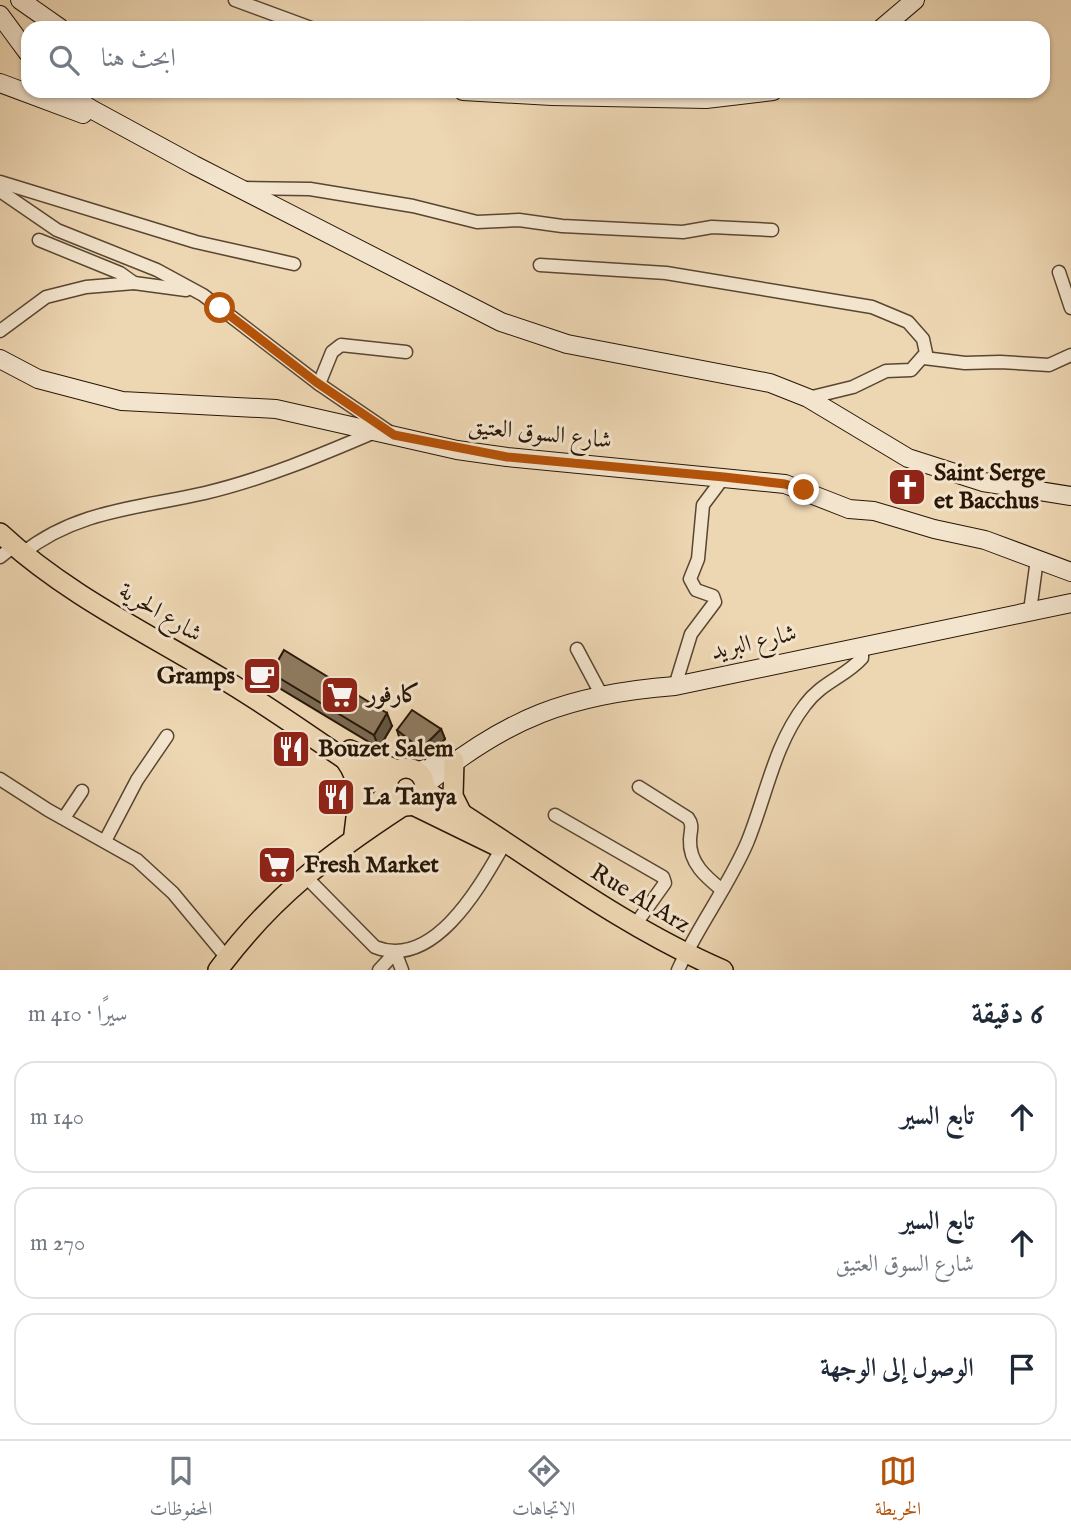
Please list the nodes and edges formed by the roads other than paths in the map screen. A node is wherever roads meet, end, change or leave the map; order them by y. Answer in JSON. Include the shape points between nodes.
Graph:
{"nodes":[{"id":1,"x":20,"y":0,"type":"edge"},
{"id":2,"x":235,"y":0,"type":"edge"},
{"id":3,"x":915,"y":0,"type":"edge"},
{"id":4,"x":0,"y":15,"type":"edge"},
{"id":5,"x":50,"y":21,"type":"edge"},
{"id":6,"x":292,"y":21,"type":"edge"},
{"id":7,"x":890,"y":21,"type":"edge"},
{"id":8,"x":21,"y":44,"type":"edge"},
{"id":9,"x":0,"y":83,"type":"edge"},
{"id":10,"x":21,"y":90,"type":"edge"},
{"id":11,"x":43,"y":98,"type":"edge"},
{"id":12,"x":76,"y":98,"type":"edge"},
{"id":13,"x":655,"y":98,"type":"edge"},
{"id":14,"x":714,"y":98,"type":"edge"},
{"id":15,"x":123,"y":126,"type":"junction"},
{"id":16,"x":0,"y":182,"type":"edge"},
{"id":17,"x":242,"y":188,"type":"junction"},
{"id":18,"x":0,"y":191,"type":"edge"},
{"id":19,"x":772,"y":230,"type":"dead end"},
{"id":20,"x":39,"y":240,"type":"dead end"},
{"id":21,"x":294,"y":264,"type":"dead end"},
{"id":22,"x":540,"y":265,"type":"dead end"},
{"id":23,"x":1059,"y":272,"type":"dead end"},
{"id":24,"x":134,"y":283,"type":"junction"},
{"id":25,"x":203,"y":295,"type":"junction"},
{"id":26,"x":1071,"y":308,"type":"edge"},
{"id":27,"x":0,"y":331,"type":"edge"},
{"id":28,"x":406,"y":352,"type":"dead end"},
{"id":29,"x":1071,"y":355,"type":"edge"},
{"id":30,"x":924,"y":358,"type":"junction"},
{"id":31,"x":0,"y":359,"type":"edge"},
{"id":32,"x":319,"y":384,"type":"junction"},
{"id":33,"x":808,"y":398,"type":"junction"},
{"id":34,"x":386,"y":433,"type":"junction"},
{"id":35,"x":724,"y":477,"type":"junction"},
{"id":36,"x":1071,"y":496,"type":"edge"},
{"id":37,"x":9,"y":547,"type":"edge"},
{"id":38,"x":1037,"y":559,"type":"junction"},
{"id":39,"x":1071,"y":572,"type":"edge"},
{"id":40,"x":1071,"y":603,"type":"edge"},
{"id":41,"x":1030,"y":611,"type":"junction"},
{"id":42,"x":862,"y":645,"type":"junction"},
{"id":43,"x":578,"y":649,"type":"dead end"},
{"id":44,"x":675,"y":686,"type":"junction"},
{"id":45,"x":601,"y":694,"type":"junction"},
{"id":46,"x":301,"y":727,"type":"junction"},
{"id":47,"x":167,"y":736,"type":"dead end"},
{"id":48,"x":456,"y":759,"type":"junction"},
{"id":49,"x":345,"y":760,"type":"junction"},
{"id":50,"x":0,"y":779,"type":"edge"},
{"id":51,"x":639,"y":787,"type":"dead end"},
{"id":52,"x":407,"y":788,"type":"junction"},
{"id":53,"x":82,"y":791,"type":"dead end"},
{"id":54,"x":461,"y":812,"type":"junction"},
{"id":55,"x":555,"y":816,"type":"dead end"},
{"id":56,"x":64,"y":818,"type":"junction"},
{"id":57,"x":351,"y":838,"type":"junction"},
{"id":58,"x":105,"y":841,"type":"junction"},
{"id":59,"x":502,"y":848,"type":"junction"},
{"id":60,"x":537,"y":863,"type":"junction"},
{"id":61,"x":304,"y":875,"type":"junction"},
{"id":62,"x":722,"y":891,"type":"junction"},
{"id":63,"x":635,"y":925,"type":"junction"},
{"id":64,"x":395,"y":956,"type":"junction"},
{"id":65,"x":682,"y":962,"type":"edge"},
{"id":66,"x":223,"y":964,"type":"edge"},
{"id":67,"x":379,"y":970,"type":"edge"},
{"id":68,"x":402,"y":970,"type":"edge"},
{"id":69,"x":723,"y":970,"type":"edge"}],
"edges":[{"from":1,"to":5,"type":"main road"},
{"from":2,"to":6,"type":"street"},
{"from":3,"to":7,"type":"main road"},
{"from":4,"to":8,"type":"main road"},
{"from":9,"to":10,"type":"main road"},
{"from":11,"to":15,"type":"main road"},
{"from":12,"to":15,"type":"main road"},
{"from":13,"to":14,"type":"main road"},
{"from":15,"to":17,"type":"main road"},
{"from":16,"to":21,"type":"street","via":[[196,242]]},
{"from":17,"to":19,"type":"street","via":[[310,189],[477,222],[519,220],[683,232],[712,227]]},
{"from":17,"to":33,"type":"main road","via":[[465,305],[531,334],[615,355],[744,376]]},
{"from":18,"to":25,"type":"street","via":[[74,238],[157,270]]},
{"from":20,"to":24,"type":"street","via":[[120,272]]},
{"from":22,"to":30,"type":"street","via":[[666,272],[872,307],[908,322],[923,339]]},
{"from":23,"to":26,"type":"street"},
{"from":24,"to":25,"type":"street"},
{"from":24,"to":27,"type":"street","via":[[86,287],[46,297]]},
{"from":25,"to":32,"type":"street"},
{"from":28,"to":32,"type":"street","via":[[341,345],[332,352]]},
{"from":29,"to":30,"type":"street","via":[[1044,365]]},
{"from":30,"to":33,"type":"street","via":[[911,370],[886,371],[853,387]]},
{"from":31,"to":34,"type":"main road","name":"شارع السوق العتيق","via":[[38,379],[103,397],[178,406],[276,409]]},
{"from":32,"to":34,"type":"street"},
{"from":33,"to":36,"type":"main road","via":[[908,458],[983,482]]},
{"from":34,"to":35,"type":"main road","name":"شارع السوق العتيق","via":[[507,457]]},
{"from":34,"to":37,"type":"street","via":[[206,493],[94,515]]},
{"from":35,"to":38,"type":"main road","name":"شارع السوق العتيق","via":[[785,484],[849,509],[874,511],[985,540]]},
{"from":35,"to":44,"type":"street","via":[[703,505],[698,559],[690,579],[692,586],[713,596],[715,602],[691,634]]},
{"from":37,"to":46,"type":"main road","name":"شارع الحرية"},
{"from":38,"to":39,"type":"main road","name":"شارع السوق العتيق"},
{"from":38,"to":41,"type":"street"},
{"from":40,"to":41,"type":"main road","name":"شارع البريد"},
{"from":41,"to":42,"type":"main road","name":"شارع البريد"},
{"from":42,"to":44,"type":"main road","name":"شارع البريد"},
{"from":42,"to":62,"type":"street","via":[[862,658],[822,686],[785,738],[750,836]]},
{"from":43,"to":45,"type":"street"},
{"from":44,"to":45,"type":"main road","name":"شارع البريد"},
{"from":45,"to":48,"type":"main road","name":"شارع البريد","via":[[564,703],[495,734]]},
{"from":46,"to":49,"type":"main road","name":"Rue Al Arz"},
{"from":46,"to":52,"type":"main road","name":"Rue Al Arz"},
{"from":47,"to":58,"type":"street","via":[[136,780]]},
{"from":48,"to":52,"type":"main road","name":"شارع البريد"},
{"from":48,"to":54,"type":"main road","via":[[453,791]]},
{"from":49,"to":52,"type":"main road","name":"Rue Al Arz"},
{"from":49,"to":57,"type":"main road","via":[[358,790]]},
{"from":50,"to":56,"type":"street"},
{"from":51,"to":62,"type":"street","via":[[688,818],[694,862]]},
{"from":52,"to":54,"type":"main road","name":"Rue Al Arz"},
{"from":52,"to":57,"type":"main road"},
{"from":52,"to":59,"type":"main road","name":"Rue Al Arz"},
{"from":53,"to":56,"type":"street"},
{"from":54,"to":60,"type":"main road","name":"Rue Al Arz"},
{"from":55,"to":63,"type":"street","via":[[663,877],[665,883]]},
{"from":56,"to":58,"type":"street"},
{"from":57,"to":61,"type":"main road"},
{"from":58,"to":66,"type":"street","via":[[156,875]]},
{"from":59,"to":60,"type":"main road","name":"Rue Al Arz"},
{"from":59,"to":64,"type":"street","via":[[472,901],[447,932],[418,953]]},
{"from":60,"to":63,"type":"main road","name":"Rue Al Arz"},
{"from":61,"to":64,"type":"street","via":[[375,947]]},
{"from":61,"to":66,"type":"main road"},
{"from":62,"to":65,"type":"street"},
{"from":63,"to":65,"type":"main road","name":"Rue Al Arz"},
{"from":64,"to":67,"type":"street"},
{"from":64,"to":68,"type":"street"},
{"from":65,"to":69,"type":"main road","name":"Rue Al Arz"}]}
